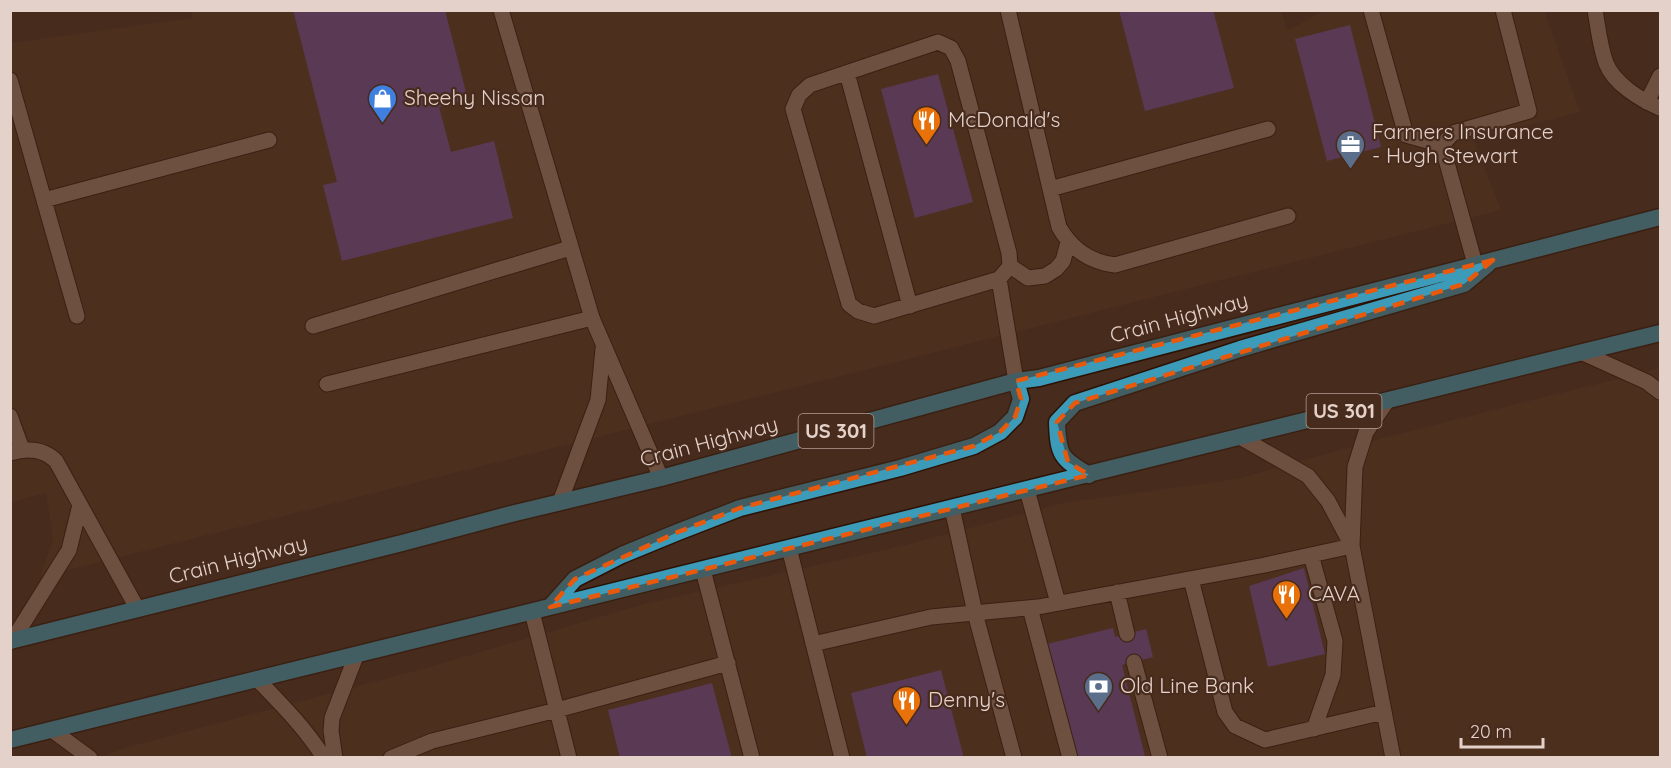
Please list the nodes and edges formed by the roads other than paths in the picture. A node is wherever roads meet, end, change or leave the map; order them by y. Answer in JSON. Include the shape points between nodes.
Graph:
{"nodes":[{"id":1,"x":501,"y":10,"type":"edge"},
{"id":2,"x":1008,"y":10,"type":"edge"},
{"id":3,"x":1371,"y":10,"type":"edge"},
{"id":4,"x":1503,"y":10,"type":"edge"},
{"id":5,"x":1595,"y":10,"type":"edge"},
{"id":6,"x":847,"y":73,"type":"junction"},
{"id":7,"x":1660,"y":76,"type":"edge"},
{"id":8,"x":10,"y":80,"type":"edge"},
{"id":9,"x":1654,"y":105,"type":"edge"},
{"id":10,"x":1268,"y":129,"type":"dead end"},
{"id":11,"x":269,"y":140,"type":"dead end"},
{"id":12,"x":1442,"y":145,"type":"junction"},
{"id":13,"x":1050,"y":189,"type":"junction"},
{"id":14,"x":44,"y":200,"type":"junction"},
{"id":15,"x":1288,"y":216,"type":"dead end"},
{"id":16,"x":1660,"y":217,"type":"edge"},
{"id":17,"x":1068,"y":242,"type":"junction"},
{"id":18,"x":570,"y":248,"type":"junction"},
{"id":19,"x":1493,"y":260,"type":"junction"},
{"id":20,"x":1475,"y":264,"type":"junction"},
{"id":21,"x":1010,"y":266,"type":"junction"},
{"id":22,"x":999,"y":279,"type":"junction"},
{"id":23,"x":910,"y":306,"type":"junction"},
{"id":24,"x":77,"y":316,"type":"dead end"},
{"id":25,"x":592,"y":318,"type":"junction"},
{"id":26,"x":314,"y":326,"type":"dead end"},
{"id":27,"x":1660,"y":333,"type":"edge"},
{"id":28,"x":604,"y":346,"type":"junction"},
{"id":29,"x":1583,"y":353,"type":"junction"},
{"id":30,"x":1016,"y":381,"type":"junction"},
{"id":31,"x":327,"y":384,"type":"dead end"},
{"id":32,"x":1660,"y":392,"type":"edge"},
{"id":33,"x":1387,"y":401,"type":"junction"},
{"id":34,"x":10,"y":416,"type":"edge"},
{"id":35,"x":1240,"y":437,"type":"junction"},
{"id":36,"x":16,"y":451,"type":"edge"},
{"id":37,"x":1089,"y":475,"type":"junction"},
{"id":38,"x":661,"y":478,"type":"junction"},
{"id":39,"x":1027,"y":490,"type":"junction"},
{"id":40,"x":560,"y":502,"type":"junction"},
{"id":41,"x":80,"y":505,"type":"junction"},
{"id":42,"x":952,"y":508,"type":"junction"},
{"id":43,"x":1352,"y":546,"type":"junction"},
{"id":44,"x":789,"y":548,"type":"junction"},
{"id":45,"x":1311,"y":555,"type":"junction"},
{"id":46,"x":703,"y":570,"type":"junction"},
{"id":47,"x":1191,"y":579,"type":"junction"},
{"id":48,"x":1117,"y":592,"type":"junction"},
{"id":49,"x":1058,"y":603,"type":"junction"},
{"id":50,"x":550,"y":607,"type":"junction"},
{"id":51,"x":1030,"y":608,"type":"junction"},
{"id":52,"x":136,"y":609,"type":"junction"},
{"id":53,"x":532,"y":612,"type":"junction"},
{"id":54,"x":975,"y":613,"type":"junction"},
{"id":55,"x":1127,"y":634,"type":"dead end"},
{"id":56,"x":11,"y":641,"type":"edge"},
{"id":57,"x":813,"y":644,"type":"junction"},
{"id":58,"x":356,"y":656,"type":"junction"},
{"id":59,"x":1134,"y":662,"type":"dead end"},
{"id":60,"x":728,"y":663,"type":"junction"},
{"id":61,"x":258,"y":680,"type":"junction"},
{"id":62,"x":557,"y":710,"type":"junction"},
{"id":63,"x":1384,"y":712,"type":"junction"},
{"id":64,"x":1314,"y":729,"type":"junction"},
{"id":65,"x":52,"y":730,"type":"junction"},
{"id":66,"x":10,"y":740,"type":"edge"},
{"id":67,"x":1159,"y":756,"type":"edge"},
{"id":68,"x":90,"y":758,"type":"edge"},
{"id":69,"x":324,"y":758,"type":"edge"},
{"id":70,"x":334,"y":758,"type":"edge"},
{"id":71,"x":391,"y":758,"type":"edge"},
{"id":72,"x":569,"y":758,"type":"edge"},
{"id":73,"x":752,"y":758,"type":"edge"},
{"id":74,"x":842,"y":758,"type":"edge"},
{"id":75,"x":1014,"y":758,"type":"edge"},
{"id":76,"x":1070,"y":758,"type":"edge"},
{"id":77,"x":1393,"y":758,"type":"edge"}],
"edges":[{"from":1,"to":18,"type":"street"},
{"from":2,"to":13,"type":"street"},
{"from":3,"to":12,"type":"street","via":[[1406,135]]},
{"from":4,"to":12,"type":"street","via":[[1529,111],[1453,133]]},
{"from":5,"to":9,"type":"street","via":[[1606,63],[1617,80]]},
{"from":6,"to":21,"type":"street","via":[[938,42],[951,48],[958,61]]},
{"from":6,"to":23,"type":"street"},
{"from":6,"to":23,"type":"street","via":[[810,85],[799,95],[793,109],[849,304],[874,316]]},
{"from":7,"to":9,"type":"street"},
{"from":8,"to":14,"type":"street"},
{"from":10,"to":13,"type":"street"},
{"from":11,"to":14,"type":"street"},
{"from":12,"to":20,"type":"street"},
{"from":13,"to":17,"type":"street","via":[[1059,227]]},
{"from":14,"to":24,"type":"street"},
{"from":15,"to":17,"type":"street","via":[[1115,265],[1087,257]]},
{"from":16,"to":19,"type":"highway","name":"Crain Highway","number":"US 301"},
{"from":17,"to":21,"type":"street","via":[[1063,261],[1045,276],[1028,278]]},
{"from":18,"to":25,"type":"street"},
{"from":18,"to":26,"type":"street"},
{"from":19,"to":20,"type":"highway","name":"Crain Highway","number":"US 301"},
{"from":19,"to":37,"type":"highway","via":[[1464,284],[1240,349],[1075,403],[1057,422],[1057,435],[1062,455]]},
{"from":20,"to":30,"type":"highway","name":"Crain Highway","number":"US 301"},
{"from":21,"to":22,"type":"street"},
{"from":22,"to":23,"type":"street"},
{"from":22,"to":30,"type":"street"},
{"from":25,"to":28,"type":"street"},
{"from":25,"to":31,"type":"street"},
{"from":27,"to":29,"type":"highway","number":"US 301"},
{"from":28,"to":38,"type":"street"},
{"from":28,"to":40,"type":"street","via":[[598,400]]},
{"from":29,"to":32,"type":"street","via":[[1647,382]]},
{"from":29,"to":33,"type":"highway","number":"US 301"},
{"from":30,"to":38,"type":"highway","name":"Crain Highway","number":"US 301"},
{"from":30,"to":50,"type":"highway","via":[[1022,399],[1015,417],[1000,432],[974,446],[740,508],[622,555],[575,579]]},
{"from":33,"to":35,"type":"highway","number":"US 301"},
{"from":33,"to":43,"type":"street","via":[[1366,432],[1355,467]]},
{"from":34,"to":36,"type":"street"},
{"from":35,"to":37,"type":"highway","number":"US 301"},
{"from":35,"to":43,"type":"street","via":[[1308,476],[1328,501]]},
{"from":36,"to":41,"type":"street","via":[[48,453]]},
{"from":37,"to":39,"type":"highway","number":"US 301"},
{"from":38,"to":40,"type":"highway","name":"Crain Highway","number":"US 301"},
{"from":39,"to":42,"type":"highway","number":"US 301"},
{"from":39,"to":49,"type":"street"},
{"from":40,"to":52,"type":"highway","name":"Crain Highway","number":"US 301"},
{"from":41,"to":52,"type":"street"},
{"from":41,"to":56,"type":"street","via":[[69,550]]},
{"from":42,"to":44,"type":"highway","number":"US 301"},
{"from":42,"to":54,"type":"street"},
{"from":43,"to":45,"type":"street"},
{"from":43,"to":63,"type":"street"},
{"from":44,"to":46,"type":"highway","number":"US 301"},
{"from":44,"to":57,"type":"street"},
{"from":45,"to":47,"type":"street"},
{"from":45,"to":64,"type":"street","via":[[1335,641],[1333,675]]},
{"from":46,"to":50,"type":"highway","number":"US 301"},
{"from":46,"to":60,"type":"street"},
{"from":47,"to":48,"type":"street"},
{"from":47,"to":64,"type":"street","via":[[1225,712],[1235,726],[1265,740]]},
{"from":48,"to":49,"type":"street"},
{"from":48,"to":55,"type":"street"},
{"from":49,"to":51,"type":"street"},
{"from":50,"to":53,"type":"highway","number":"US 301"},
{"from":51,"to":54,"type":"street"},
{"from":51,"to":76,"type":"street"},
{"from":52,"to":56,"type":"highway","name":"Crain Highway","number":"US 301"},
{"from":53,"to":58,"type":"highway","number":"US 301"},
{"from":53,"to":62,"type":"street"},
{"from":54,"to":57,"type":"street","via":[[931,617]]},
{"from":54,"to":75,"type":"street"},
{"from":57,"to":74,"type":"street"},
{"from":58,"to":61,"type":"highway","number":"US 301"},
{"from":58,"to":70,"type":"street","via":[[332,718]]},
{"from":59,"to":67,"type":"street"},
{"from":60,"to":62,"type":"street"},
{"from":60,"to":73,"type":"street"},
{"from":61,"to":65,"type":"highway","number":"US 301"},
{"from":61,"to":69,"type":"street","via":[[313,740]]},
{"from":62,"to":71,"type":"street","via":[[432,741]]},
{"from":62,"to":72,"type":"street"},
{"from":63,"to":64,"type":"street"},
{"from":63,"to":77,"type":"street"},
{"from":65,"to":66,"type":"highway","number":"US 301"},
{"from":65,"to":68,"type":"street"}]}
